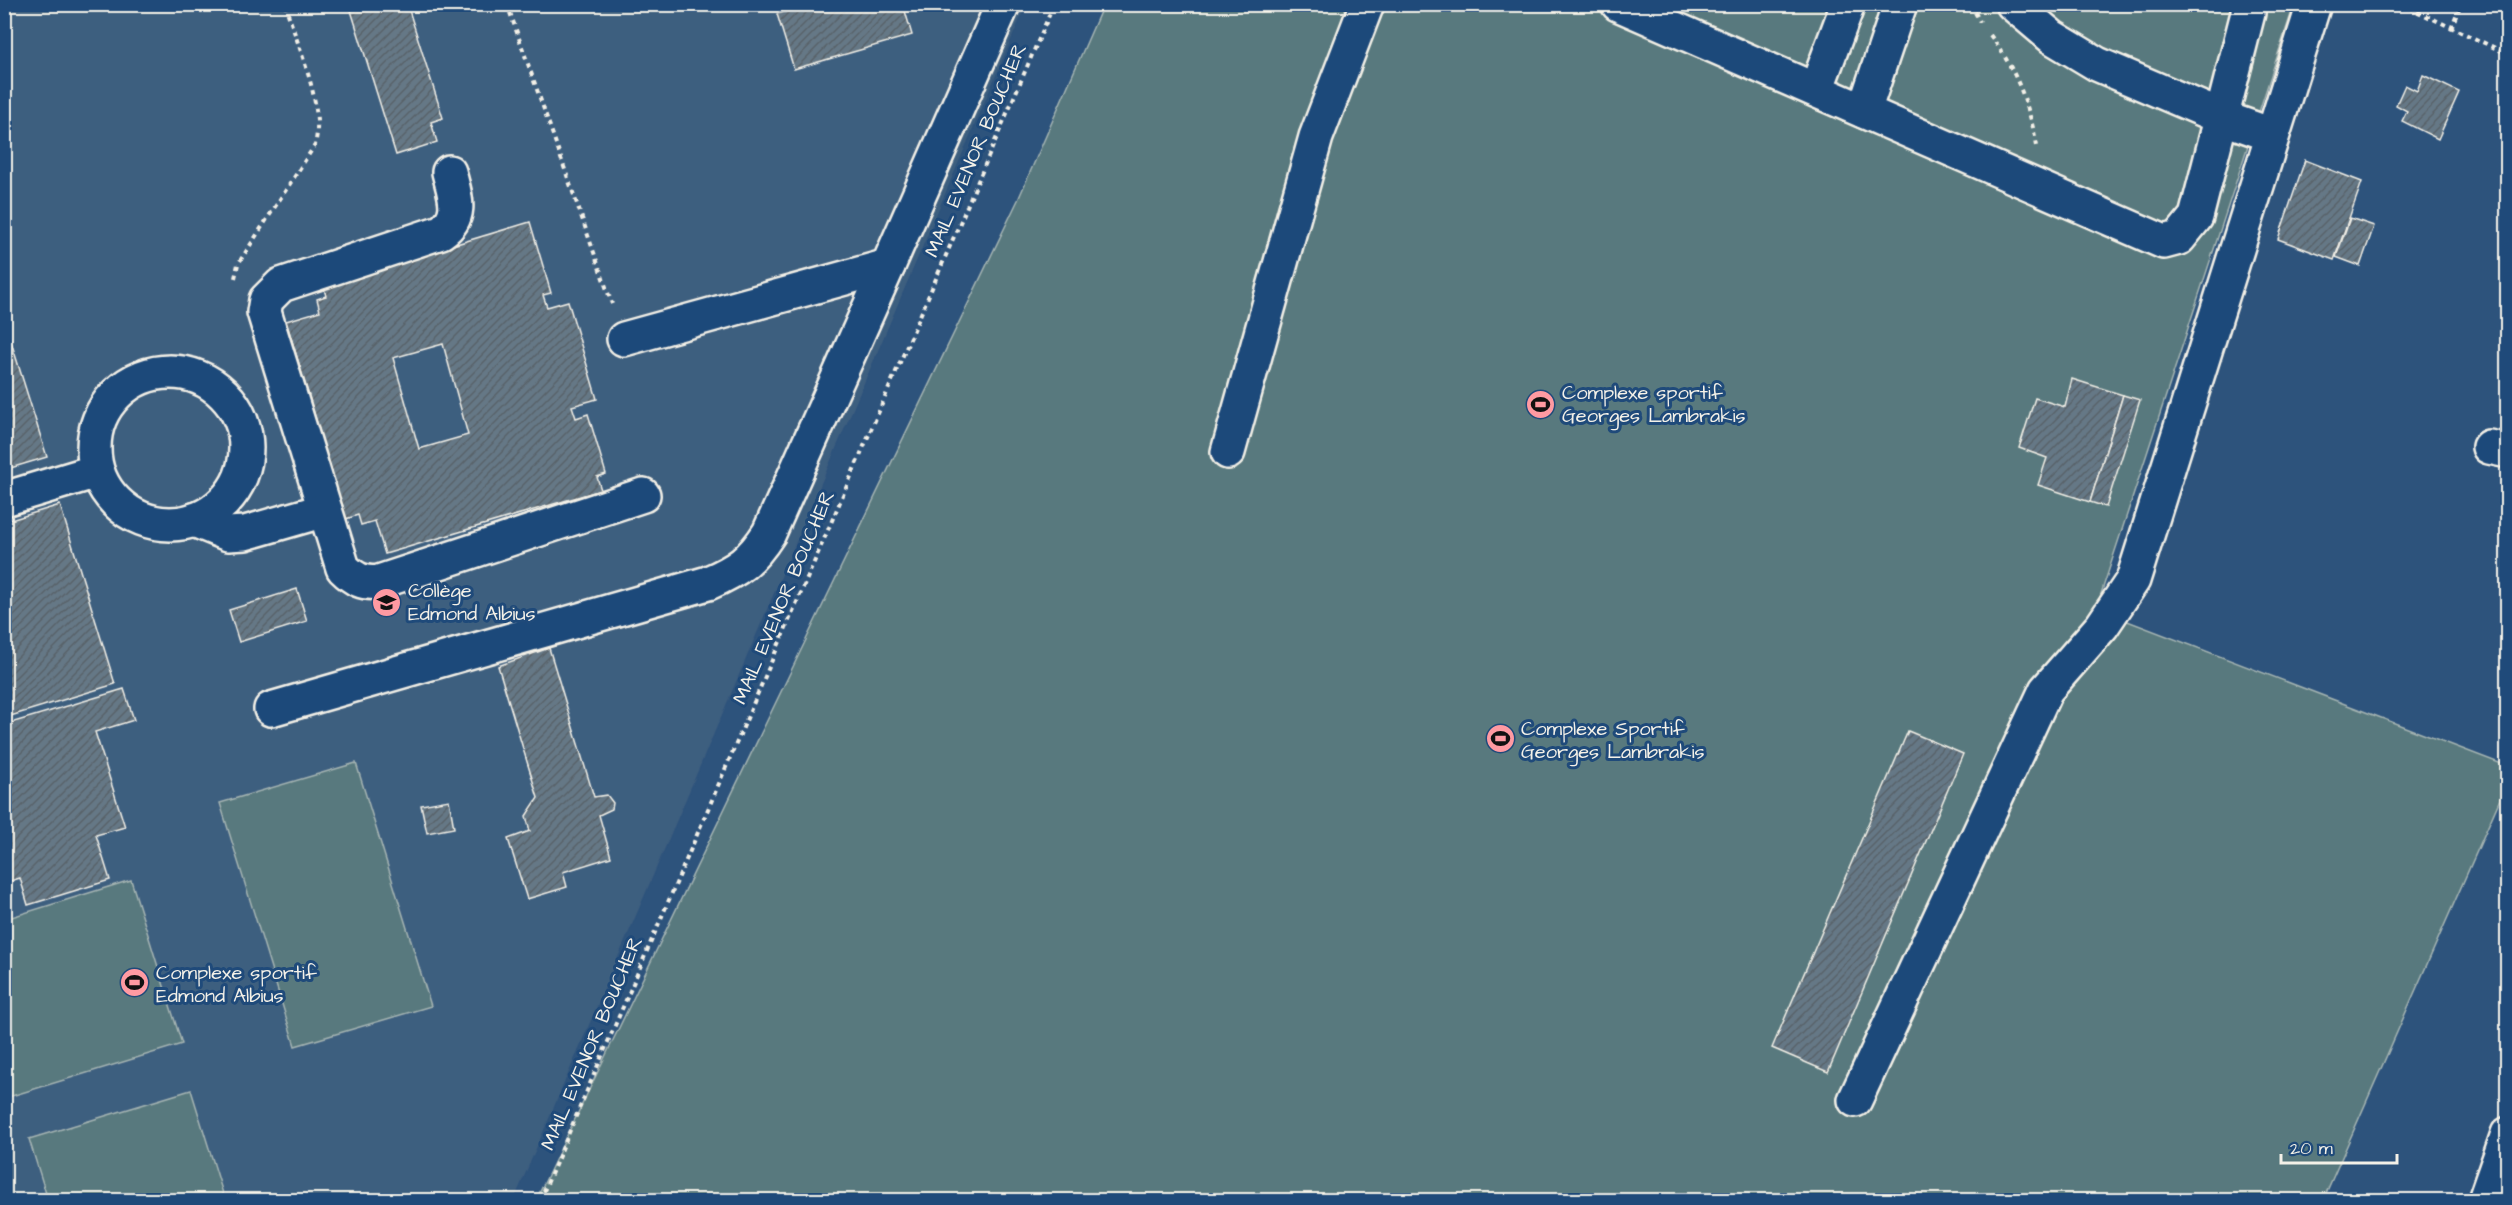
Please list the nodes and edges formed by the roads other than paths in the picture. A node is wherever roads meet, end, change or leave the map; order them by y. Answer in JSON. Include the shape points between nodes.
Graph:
{"nodes":[{"id":1,"x":1003,"y":4,"type":"edge"},
{"id":2,"x":1366,"y":4,"type":"edge"},
{"id":3,"x":1618,"y":4,"type":"edge"},
{"id":4,"x":1848,"y":4,"type":"edge"},
{"id":5,"x":1900,"y":4,"type":"edge"},
{"id":6,"x":2013,"y":4,"type":"edge"},
{"id":7,"x":2248,"y":4,"type":"edge"},
{"id":8,"x":2313,"y":4,"type":"edge"},
{"id":9,"x":1816,"y":90,"type":"junction"},
{"id":10,"x":1864,"y":111,"type":"junction"},
{"id":11,"x":2222,"y":117,"type":"junction"},
{"id":12,"x":2272,"y":135,"type":"junction"},
{"id":13,"x":449,"y":172,"type":"dead end"},
{"id":14,"x":888,"y":266,"type":"junction"},
{"id":15,"x":624,"y":339,"type":"road end"},
{"id":16,"x":1228,"y":452,"type":"dead end"},
{"id":17,"x":97,"y":471,"type":"junction"},
{"id":18,"x":643,"y":495,"type":"dead end"},
{"id":19,"x":4,"y":499,"type":"edge"},
{"id":20,"x":325,"y":510,"type":"junction"},
{"id":21,"x":194,"y":520,"type":"junction"},
{"id":22,"x":271,"y":709,"type":"dead end"},
{"id":23,"x":1855,"y":1100,"type":"dead end"},
{"id":24,"x":2508,"y":1134,"type":"edge"},
{"id":25,"x":2485,"y":1200,"type":"edge"}],
"edges":[{"from":1,"to":14,"type":"street"},
{"from":2,"to":16,"type":"street","via":[[1316,137]]},
{"from":3,"to":9,"type":"street"},
{"from":4,"to":9,"type":"street"},
{"from":5,"to":10,"type":"street"},
{"from":6,"to":11,"type":"street","via":[[2052,37],[2097,64]]},
{"from":7,"to":11,"type":"street"},
{"from":8,"to":12,"type":"street"},
{"from":9,"to":10,"type":"street"},
{"from":10,"to":11,"type":"street","via":[[2164,242],[2179,238],[2196,217]]},
{"from":11,"to":12,"type":"street"},
{"from":12,"to":23,"type":"street","via":[[2133,579],[2102,626],[2046,690]]},
{"from":13,"to":20,"type":"street","via":[[458,208],[450,226],[281,285],[266,300],[264,312]]},
{"from":14,"to":15,"type":"street"},
{"from":14,"to":22,"type":"street","via":[[769,533],[757,552],[737,571],[708,583]]},
{"from":17,"to":19,"type":"street"},
{"from":17,"to":21,"type":"street","via":[[108,493],[126,510],[147,520],[171,524]]},
{"from":17,"to":21,"type":"street","via":[[93,446],[111,398],[131,382],[155,373],[181,372],[206,380],[226,396],[240,418],[246,443],[244,468],[233,490],[216,508]]},
{"from":18,"to":20,"type":"street","via":[[366,584],[343,568]]},
{"from":20,"to":21,"type":"street","via":[[245,533],[228,534]]},
{"from":24,"to":25,"type":"street"}]}
